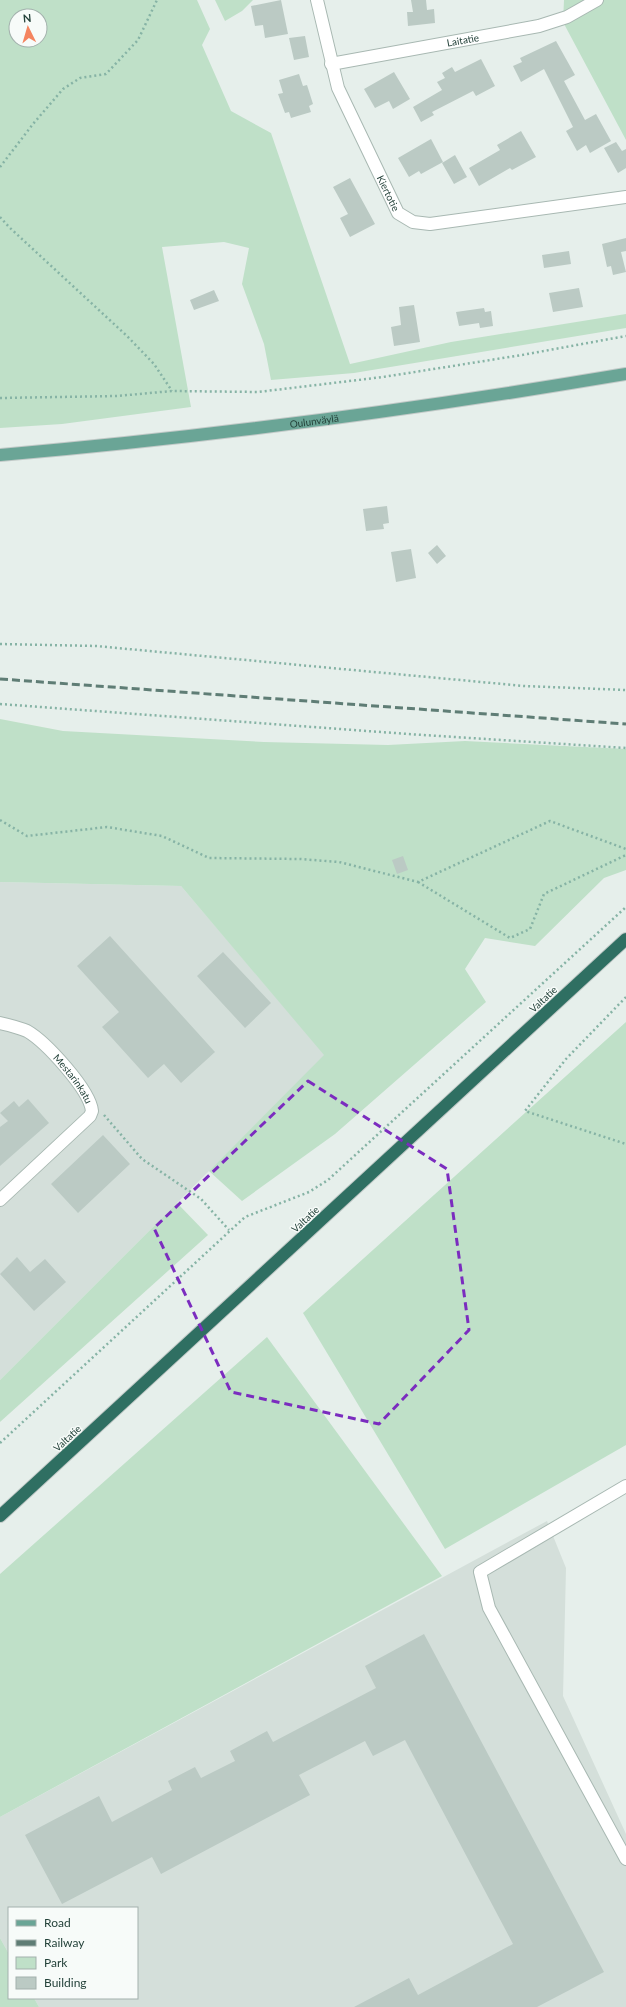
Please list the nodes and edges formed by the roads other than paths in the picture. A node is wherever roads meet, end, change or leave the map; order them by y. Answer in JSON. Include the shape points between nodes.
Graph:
{"nodes":[{"id":1,"x":317,"y":0,"type":"edge"},
{"id":2,"x":594,"y":2,"type":"edge"},
{"id":3,"x":331,"y":64,"type":"junction"},
{"id":4,"x":626,"y":197,"type":"edge"},
{"id":5,"x":626,"y":374,"type":"edge"},
{"id":6,"x":0,"y":455,"type":"edge"},
{"id":7,"x":626,"y":939,"type":"edge"},
{"id":8,"x":0,"y":1024,"type":"edge"},
{"id":9,"x":0,"y":1200,"type":"edge"},
{"id":10,"x":626,"y":1486,"type":"edge"},
{"id":11,"x":0,"y":1516,"type":"edge"},
{"id":12,"x":626,"y":1859,"type":"edge"}],
"edges":[{"from":1,"to":3,"type":"street","name":"Kiertotie"},
{"from":2,"to":3,"type":"street","name":"Laitatie","via":[[567,17],[539,26]]},
{"from":3,"to":4,"type":"street","name":"Kiertotie","via":[[345,105],[398,213],[413,222],[430,224]]},
{"from":5,"to":6,"type":"main road","name":"Oulunväylä","via":[[482,398],[273,427],[130,444]]},
{"from":7,"to":11,"type":"highway","name":"Valtatie"},
{"from":8,"to":9,"type":"street","name":"Mestarinkatu","via":[[16,1026],[26,1031],[50,1050],[88,1096],[92,1111],[90,1116]]},
{"from":10,"to":12,"type":"street","via":[[480,1572],[489,1608]]}]}
